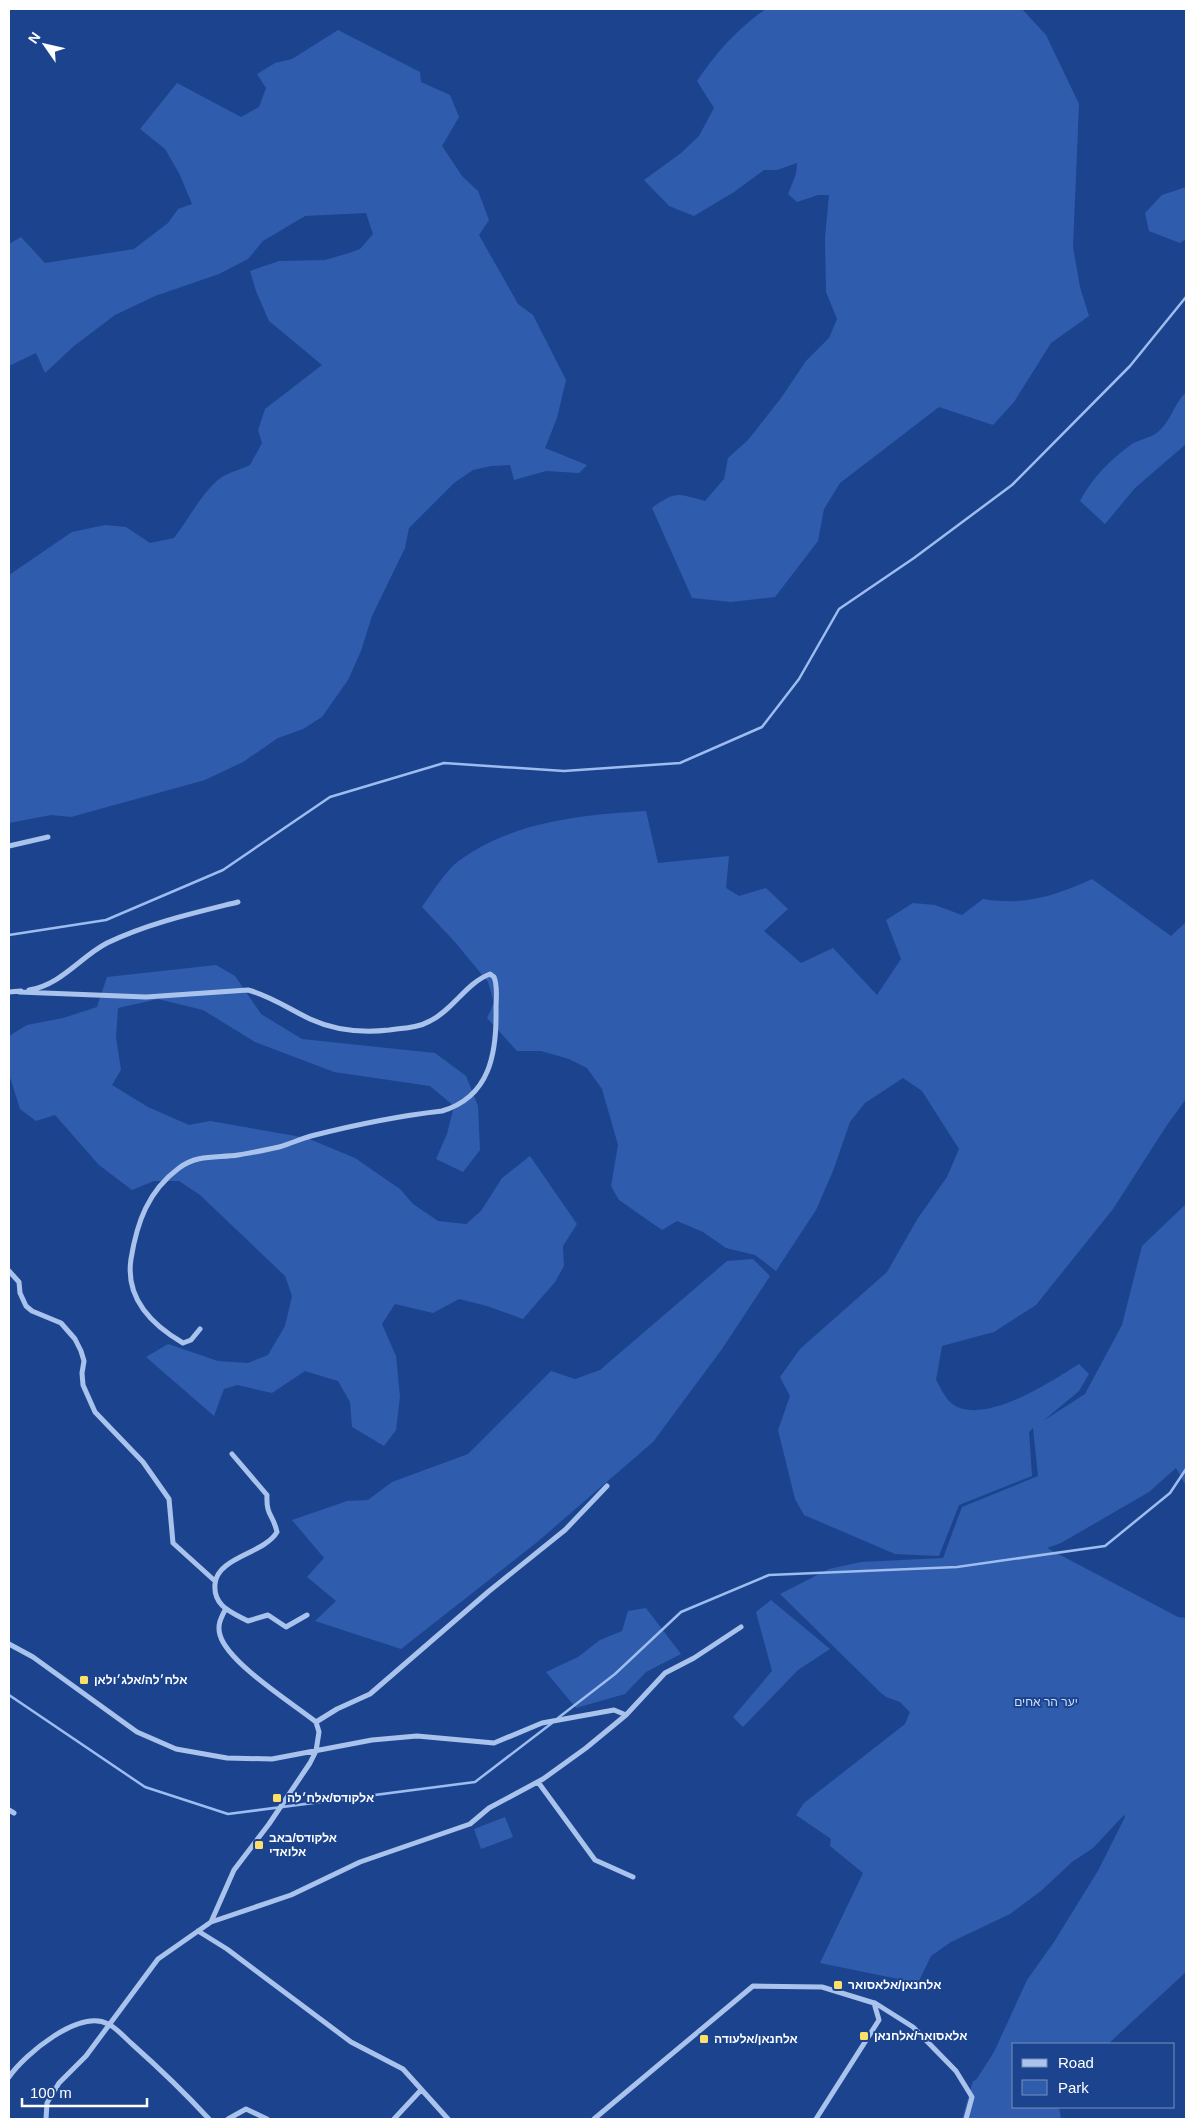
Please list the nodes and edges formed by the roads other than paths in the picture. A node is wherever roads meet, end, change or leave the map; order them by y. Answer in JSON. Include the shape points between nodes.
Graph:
{"nodes":[{"id":1,"x":48,"y":837,"type":"dead end"},
{"id":2,"x":9,"y":846,"type":"edge"},
{"id":3,"x":238,"y":902,"type":"dead end"},
{"id":4,"x":9,"y":992,"type":"edge"},
{"id":5,"x":19,"y":992,"type":"junction"},
{"id":6,"x":9,"y":1271,"type":"edge"},
{"id":7,"x":200,"y":1329,"type":"dead end"},
{"id":8,"x":232,"y":1454,"type":"dead end"},
{"id":9,"x":607,"y":1486,"type":"dead end"},
{"id":10,"x":215,"y":1581,"type":"junction"},
{"id":11,"x":226,"y":1610,"type":"junction"},
{"id":12,"x":307,"y":1615,"type":"dead end"},
{"id":13,"x":741,"y":1627,"type":"dead end"},
{"id":14,"x":9,"y":1644,"type":"edge"},
{"id":15,"x":626,"y":1715,"type":"junction"},
{"id":16,"x":316,"y":1722,"type":"junction"},
{"id":17,"x":316,"y":1751,"type":"junction"},
{"id":18,"x":538,"y":1782,"type":"junction"},
{"id":19,"x":633,"y":1877,"type":"dead end"},
{"id":20,"x":211,"y":1922,"type":"junction"},
{"id":21,"x":198,"y":1931,"type":"junction"},
{"id":22,"x":874,"y":2003,"type":"junction"},
{"id":23,"x":108,"y":2024,"type":"junction"},
{"id":24,"x":9,"y":2077,"type":"edge"},
{"id":25,"x":421,"y":2090,"type":"junction"},
{"id":26,"x":46,"y":2119,"type":"edge"},
{"id":27,"x":209,"y":2119,"type":"edge"},
{"id":28,"x":228,"y":2119,"type":"edge"},
{"id":29,"x":268,"y":2119,"type":"edge"},
{"id":30,"x":394,"y":2119,"type":"edge"},
{"id":31,"x":448,"y":2119,"type":"edge"},
{"id":32,"x":594,"y":2119,"type":"edge"},
{"id":33,"x":816,"y":2119,"type":"edge"},
{"id":34,"x":966,"y":2119,"type":"edge"}],
"edges":[{"from":1,"to":2,"type":"street"},
{"from":3,"to":5,"type":"street","via":[[138,929],[105,945],[41,988]]},
{"from":4,"to":5,"type":"street"},
{"from":5,"to":7,"type":"street","via":[[146,997],[248,990],[311,1020],[366,1033],[411,1028],[428,1022],[440,1016],[480,978],[490,974],[494,977],[496,1022],[489,1064],[482,1084],[465,1102],[442,1111],[347,1128],[281,1146],[196,1159],[181,1166],[160,1187],[142,1214],[136,1230],[130,1280],[144,1313],[167,1334],[183,1343],[191,1340]]},
{"from":6,"to":10,"type":"street","via":[[19,1282],[26,1306],[61,1323],[75,1339],[84,1362],[83,1385],[94,1412],[162,1486],[169,1499],[173,1543]]},
{"from":8,"to":10,"type":"street","via":[[267,1495],[266,1510],[277,1532],[252,1552],[225,1566]]},
{"from":9,"to":16,"type":"street","via":[[565,1530],[370,1694]]},
{"from":10,"to":11,"type":"street","via":[[217,1601]]},
{"from":11,"to":12,"type":"street","via":[[248,1621],[268,1615],[286,1627]]},
{"from":11,"to":16,"type":"street","via":[[219,1620],[220,1635],[231,1652],[248,1670]]},
{"from":13,"to":15,"type":"street","via":[[665,1673]]},
{"from":14,"to":17,"type":"street","via":[[33,1657],[137,1732],[176,1749],[227,1758],[272,1759]]},
{"from":15,"to":17,"type":"street","via":[[614,1710],[542,1723],[494,1743],[417,1736],[372,1740]]},
{"from":15,"to":18,"type":"street"},
{"from":16,"to":17,"type":"street","via":[[319,1732]]},
{"from":17,"to":20,"type":"street","via":[[234,1870]]},
{"from":18,"to":19,"type":"street","via":[[595,1860]]},
{"from":18,"to":20,"type":"street","via":[[489,1808],[470,1824],[360,1862],[291,1895]]},
{"from":20,"to":21,"type":"street"},
{"from":21,"to":23,"type":"street","via":[[158,1960]]},
{"from":21,"to":25,"type":"street","via":[[351,2042],[403,2069]]},
{"from":22,"to":32,"type":"street","via":[[822,1987],[753,1986]]},
{"from":22,"to":33,"type":"street","via":[[879,2020]]},
{"from":22,"to":34,"type":"street","via":[[913,2027],[956,2071],[972,2097]]},
{"from":23,"to":24,"type":"street","via":[[90,2021],[72,2026],[25,2057]]},
{"from":23,"to":26,"type":"street","via":[[86,2056],[60,2083],[47,2103]]},
{"from":23,"to":27,"type":"street","via":[[180,2087]]},
{"from":25,"to":30,"type":"street"},
{"from":25,"to":31,"type":"street"},
{"from":28,"to":29,"type":"street","via":[[246,2109]]}]}
